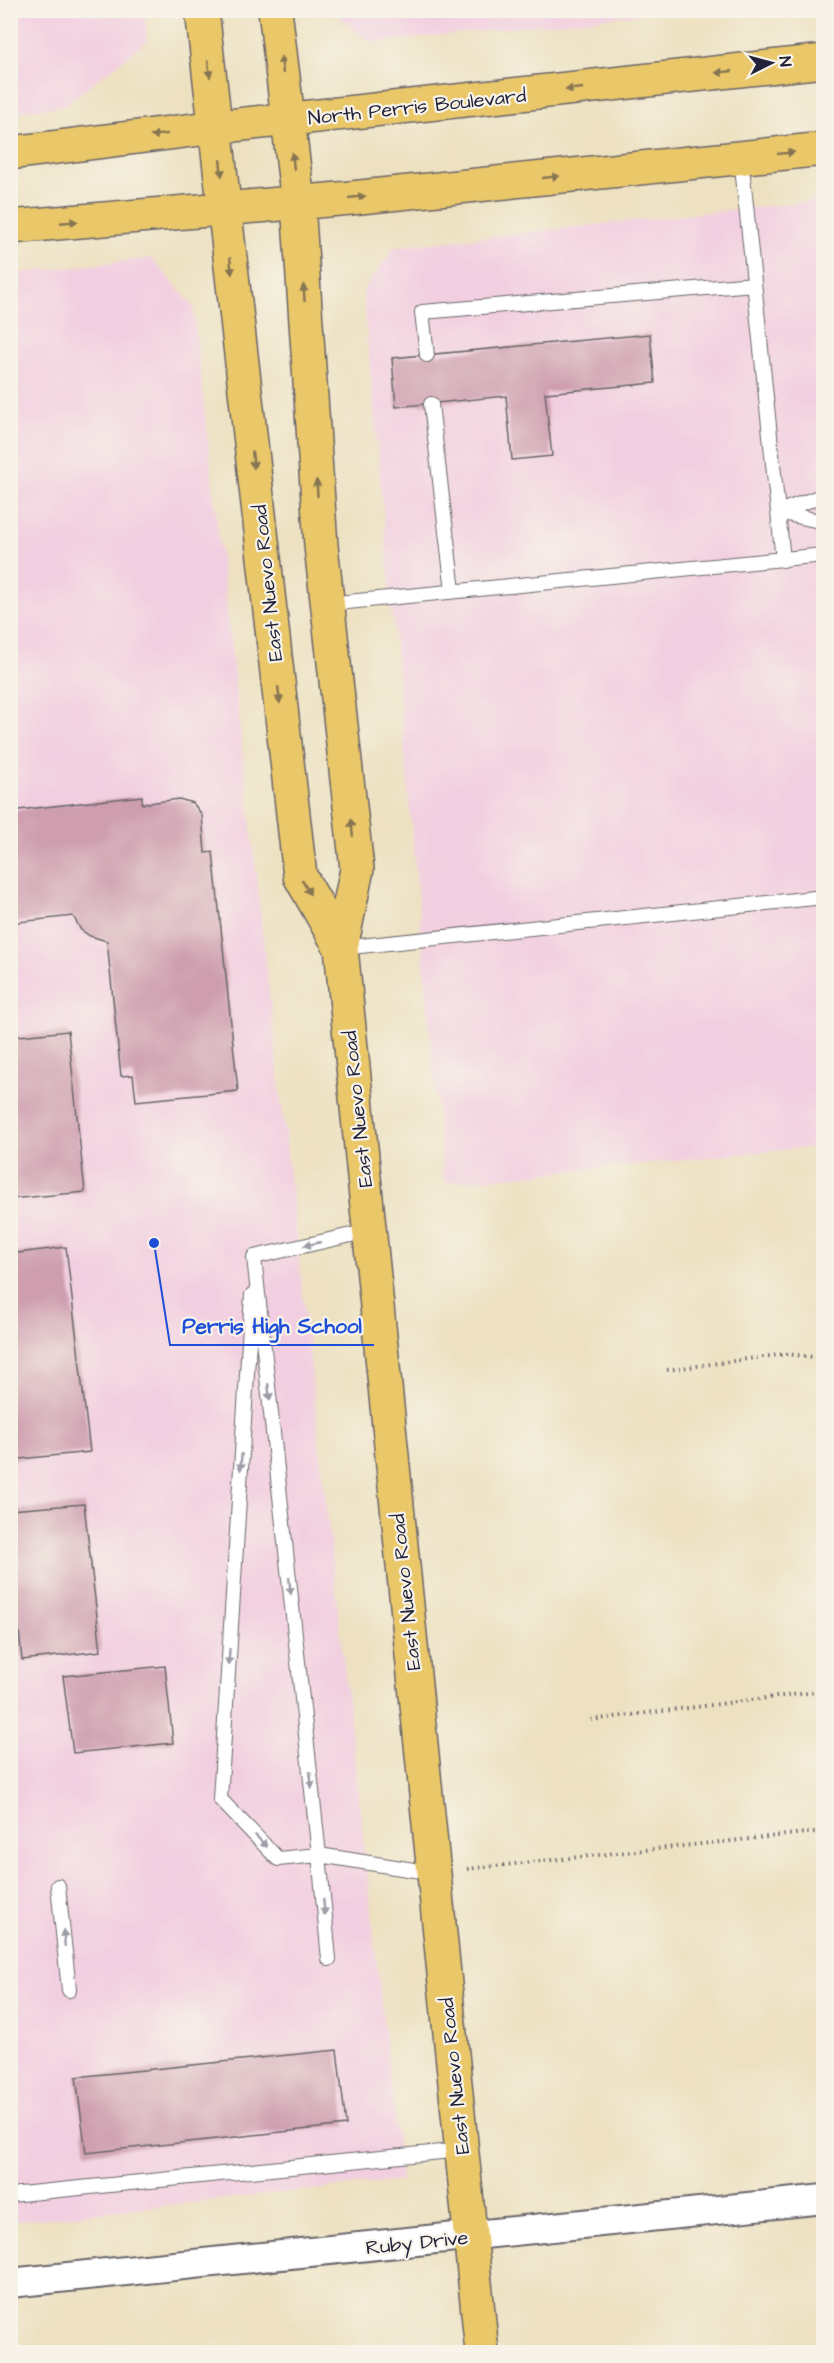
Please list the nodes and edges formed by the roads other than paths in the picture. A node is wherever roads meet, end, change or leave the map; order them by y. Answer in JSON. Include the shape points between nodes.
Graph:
{"nodes":[{"id":1,"x":202,"y":10,"type":"edge"},
{"id":2,"x":275,"y":10,"type":"edge"},
{"id":3,"x":824,"y":61,"type":"edge"},
{"id":4,"x":288,"y":120,"type":"junction"},
{"id":5,"x":217,"y":127,"type":"junction"},
{"id":6,"x":824,"y":149,"type":"edge"},
{"id":7,"x":10,"y":153,"type":"edge"},
{"id":8,"x":741,"y":158,"type":"junction"},
{"id":9,"x":298,"y":202,"type":"junction"},
{"id":10,"x":225,"y":208,"type":"junction"},
{"id":11,"x":10,"y":227,"type":"edge"},
{"id":12,"x":754,"y":284,"type":"junction"},
{"id":13,"x":427,"y":355,"type":"dead end"},
{"id":14,"x":431,"y":404,"type":"dead end"},
{"id":15,"x":824,"y":495,"type":"edge"},
{"id":16,"x":778,"y":512,"type":"junction"},
{"id":17,"x":824,"y":522,"type":"edge"},
{"id":18,"x":824,"y":555,"type":"edge"},
{"id":19,"x":783,"y":560,"type":"junction"},
{"id":20,"x":453,"y":591,"type":"junction"},
{"id":21,"x":327,"y":604,"type":"junction"},
{"id":22,"x":824,"y":897,"type":"edge"},
{"id":23,"x":341,"y":948,"type":"junction"},
{"id":24,"x":369,"y":1231,"type":"junction"},
{"id":25,"x":254,"y":1257,"type":"junction"},
{"id":26,"x":319,"y":1855,"type":"junction"},
{"id":27,"x":434,"y":1873,"type":"junction"},
{"id":28,"x":58,"y":1886,"type":"dead end"},
{"id":29,"x":329,"y":1959,"type":"dead end"},
{"id":30,"x":69,"y":1990,"type":"dead end"},
{"id":31,"x":461,"y":2150,"type":"junction"},
{"id":32,"x":10,"y":2195,"type":"edge"},
{"id":33,"x":824,"y":2199,"type":"edge"},
{"id":34,"x":470,"y":2237,"type":"junction"},
{"id":35,"x":10,"y":2283,"type":"edge"},
{"id":36,"x":482,"y":2352,"type":"edge"}],
"edges":[{"from":1,"to":5,"type":"main road","name":"East Nuevo Road","one_way":true},
{"from":4,"to":2,"type":"main road","name":"East Nuevo Road","one_way":true},
{"from":3,"to":4,"type":"main road","name":"North Perris Boulevard","one_way":true},
{"from":4,"to":5,"type":"main road","name":"North Perris Boulevard"},
{"from":9,"to":4,"type":"main road","name":"East Nuevo Road","one_way":true},
{"from":5,"to":7,"type":"main road","name":"North Perris Boulevard","one_way":true},
{"from":5,"to":10,"type":"main road","name":"East Nuevo Road","one_way":true},
{"from":8,"to":6,"type":"main road","one_way":true},
{"from":9,"to":8,"type":"main road","one_way":true},
{"from":8,"to":12,"type":"lane"},
{"from":9,"to":10,"type":"main road"},
{"from":21,"to":9,"type":"main road","name":"East Nuevo Road","one_way":true},
{"from":11,"to":10,"type":"main road","one_way":true},
{"from":10,"to":23,"type":"main road","name":"East Nuevo Road","one_way":true,"via":[[300,876]]},
{"from":12,"to":13,"type":"lane","via":[[422,312]]},
{"from":12,"to":16,"type":"lane"},
{"from":14,"to":20,"type":"lane"},
{"from":15,"to":16,"type":"lane"},
{"from":16,"to":17,"type":"lane"},
{"from":16,"to":19,"type":"lane"},
{"from":18,"to":19,"type":"lane"},
{"from":19,"to":20,"type":"lane"},
{"from":20,"to":21,"type":"lane"},
{"from":23,"to":21,"type":"main road","name":"East Nuevo Road","one_way":true,"via":[[357,869]]},
{"from":22,"to":23,"type":"lane"},
{"from":23,"to":24,"type":"main road","name":"East Nuevo Road"},
{"from":24,"to":25,"type":"lane","one_way":true},
{"from":24,"to":27,"type":"main road","name":"East Nuevo Road"},
{"from":25,"to":26,"type":"lane","one_way":true},
{"from":25,"to":26,"type":"lane","one_way":true,"via":[[220,1799],[279,1859]]},
{"from":26,"to":27,"type":"lane"},
{"from":26,"to":29,"type":"lane","one_way":true},
{"from":27,"to":31,"type":"main road","name":"East Nuevo Road"},
{"from":30,"to":28,"type":"lane","one_way":true},
{"from":31,"to":32,"type":"lane"},
{"from":31,"to":34,"type":"main road","name":"East Nuevo Road"},
{"from":33,"to":34,"type":"street","name":"Ruby Drive"},
{"from":34,"to":35,"type":"street","name":"Ruby Drive"},
{"from":34,"to":36,"type":"main road","name":"East Nuevo Road"}]}
